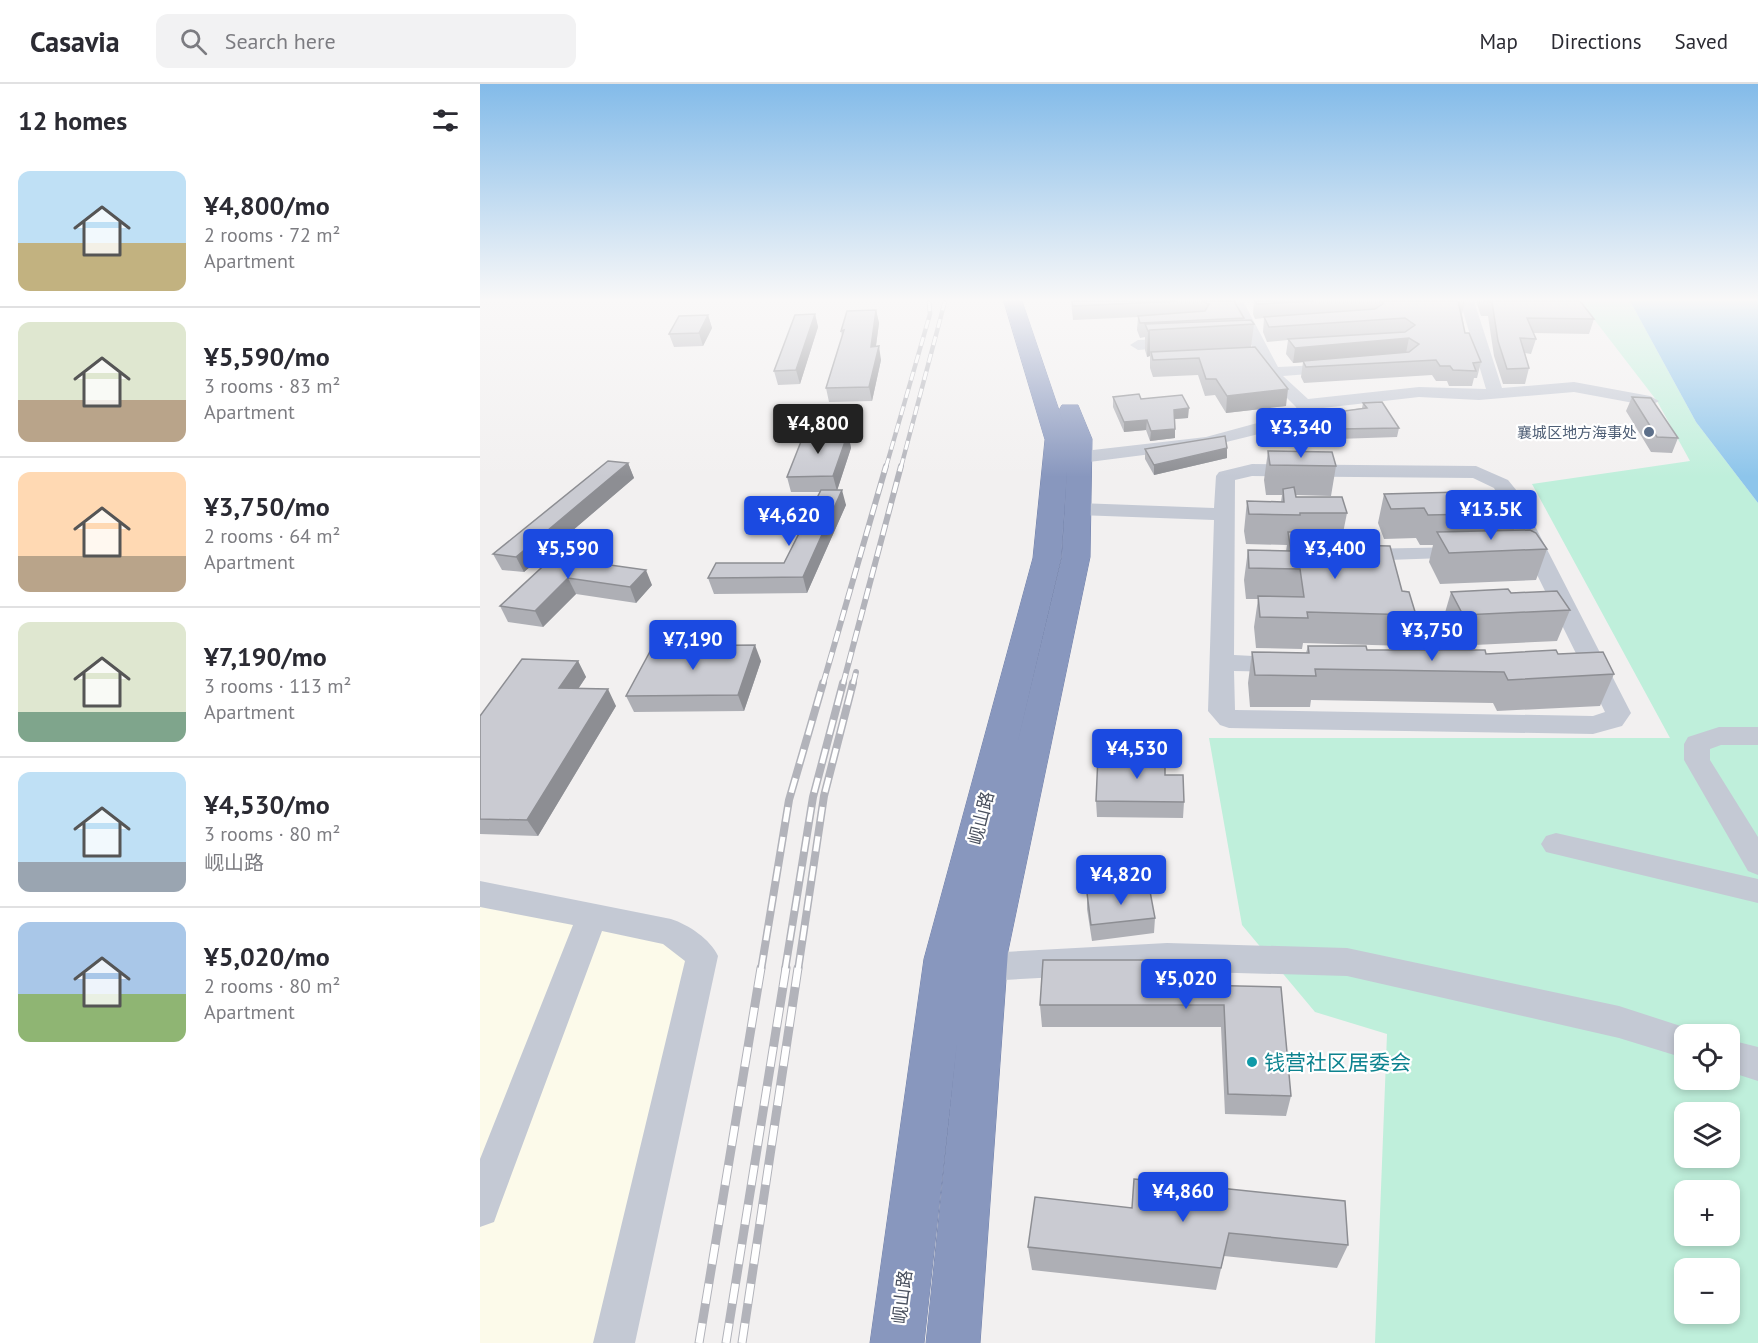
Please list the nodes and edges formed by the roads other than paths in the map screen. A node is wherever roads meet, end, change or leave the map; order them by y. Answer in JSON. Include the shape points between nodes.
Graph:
{"nodes":[{"id":1,"x":1032,"y":360,"type":"edge"},
{"id":2,"x":1054,"y":360,"type":"edge"},
{"id":3,"x":1266,"y":360,"type":"edge"},
{"id":4,"x":1336,"y":360,"type":"edge"},
{"id":5,"x":1485,"y":360,"type":"edge"},
{"id":6,"x":1351,"y":365,"type":"edge"},
{"id":7,"x":1496,"y":394,"type":"junction"},
{"id":8,"x":1650,"y":401,"type":"edge"},
{"id":9,"x":1304,"y":405,"type":"junction"},
{"id":10,"x":1067,"y":459,"type":"junction"},
{"id":11,"x":1078,"y":509,"type":"junction"},
{"id":12,"x":1224,"y":514,"type":"junction"},
{"id":13,"x":1537,"y":550,"type":"junction"},
{"id":14,"x":1514,"y":551,"type":"edge"},
{"id":15,"x":1224,"y":552,"type":"junction"},
{"id":16,"x":1491,"y":552,"type":"edge"},
{"id":17,"x":1247,"y":553,"type":"edge"},
{"id":18,"x":1338,"y":555,"type":"edge"},
{"id":19,"x":1222,"y":663,"type":"junction"},
{"id":20,"x":1306,"y":664,"type":"edge"},
{"id":21,"x":1758,"y":736,"type":"edge"},
{"id":22,"x":1556,"y":844,"type":"dead end"},
{"id":23,"x":1758,"y":863,"type":"edge"},
{"id":24,"x":1758,"y":891,"type":"edge"},
{"id":25,"x":480,"y":894,"type":"edge"},
{"id":26,"x":592,"y":916,"type":"junction"},
{"id":27,"x":986,"y":968,"type":"junction"},
{"id":28,"x":1674,"y":1039,"type":"edge"},
{"id":29,"x":1740,"y":1059,"type":"edge"},
{"id":30,"x":1758,"y":1064,"type":"edge"},
{"id":31,"x":480,"y":1208,"type":"edge"},
{"id":32,"x":614,"y":1343,"type":"edge"},
{"id":33,"x":897,"y":1343,"type":"edge"},
{"id":34,"x":953,"y":1343,"type":"edge"}],
"edges":[{"from":1,"to":10,"type":"highway","name":"岘山路","via":[[1057,440]]},
{"from":2,"to":10,"type":"highway","name":"岘山路","via":[[1080,439]]},
{"from":3,"to":9,"type":"street","via":[[1277,380]]},
{"from":4,"to":6,"type":"street"},
{"from":5,"to":7,"type":"street"},
{"from":7,"to":8,"type":"street","via":[[1574,387]]},
{"from":7,"to":9,"type":"street","via":[[1419,392]]},
{"from":9,"to":10,"type":"street","via":[[1307,414],[1297,419],[1206,442]]},
{"from":10,"to":11,"type":"highway","name":"岘山路"},
{"from":10,"to":33,"type":"highway","name":"岘山路","via":[[1047,558],[945,959]]},
{"from":11,"to":12,"type":"street"},
{"from":11,"to":27,"type":"highway","name":"岘山路","via":[[1076,557]]},
{"from":12,"to":13,"type":"street","via":[[1226,476],[1252,470],[1476,472],[1502,484]]},
{"from":12,"to":15,"type":"street"},
{"from":13,"to":14,"type":"street"},
{"from":13,"to":19,"type":"street","via":[[1584,667],[1618,713],[1613,720],[1593,725],[1229,719],[1221,711]]},
{"from":15,"to":17,"type":"street"},
{"from":15,"to":19,"type":"street"},
{"from":16,"to":18,"type":"street"},
{"from":19,"to":20,"type":"street"},
{"from":21,"to":23,"type":"street","via":[[1719,736],[1697,744],[1697,760]]},
{"from":22,"to":24,"type":"street"},
{"from":25,"to":26,"type":"street"},
{"from":26,"to":31,"type":"street"},
{"from":26,"to":32,"type":"street","via":[[672,932],[702,956]]},
{"from":27,"to":28,"type":"street","via":[[1167,957],[1347,962],[1619,1022]]},
{"from":27,"to":34,"type":"highway","name":"岘山路"},
{"from":29,"to":30,"type":"street"}]}
